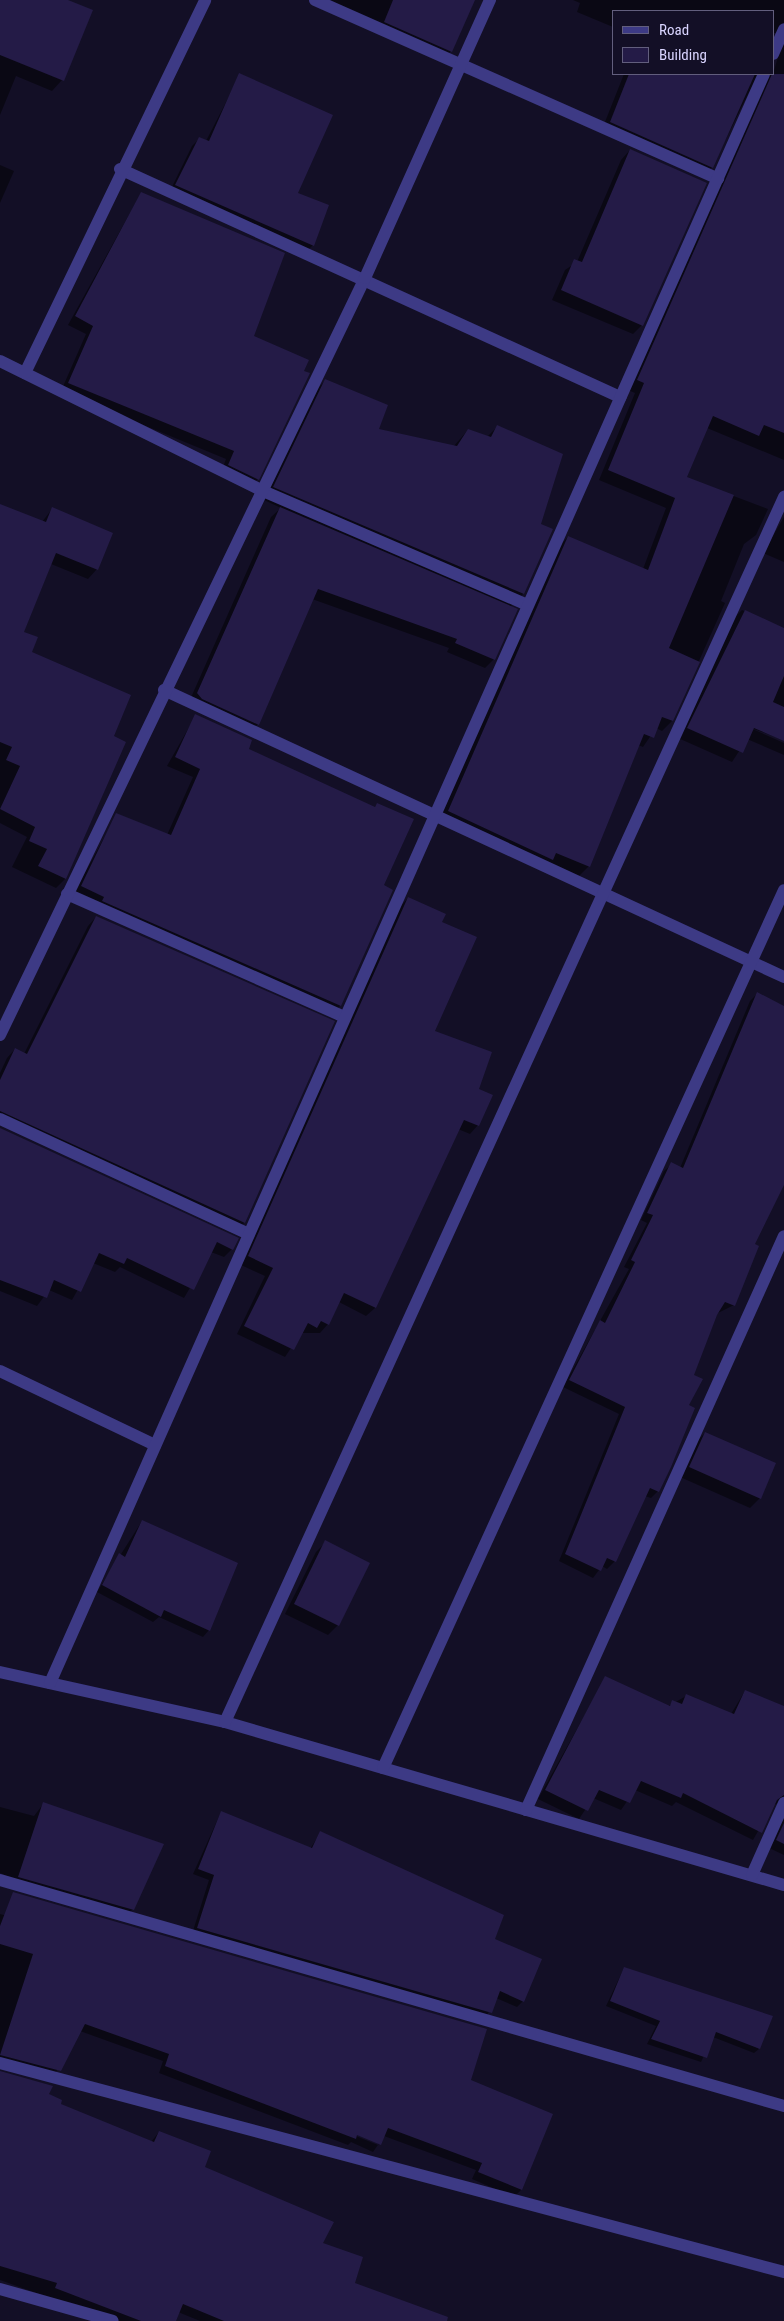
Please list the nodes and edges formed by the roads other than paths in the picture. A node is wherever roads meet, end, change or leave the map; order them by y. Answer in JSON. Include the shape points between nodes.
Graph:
{"nodes":[{"id":1,"x":205,"y":0,"type":"edge"},
{"id":2,"x":315,"y":0,"type":"edge"},
{"id":3,"x":490,"y":0,"type":"edge"},
{"id":4,"x":784,"y":29,"type":"edge"},
{"id":5,"x":774,"y":52,"type":"edge"},
{"id":6,"x":459,"y":65,"type":"junction"},
{"id":7,"x":764,"y":75,"type":"edge"},
{"id":8,"x":120,"y":169,"type":"junction"},
{"id":9,"x":718,"y":179,"type":"junction"},
{"id":10,"x":365,"y":278,"type":"junction"},
{"id":11,"x":0,"y":362,"type":"edge"},
{"id":12,"x":25,"y":373,"type":"junction"},
{"id":13,"x":620,"y":397,"type":"junction"},
{"id":14,"x":263,"y":492,"type":"junction"},
{"id":15,"x":784,"y":497,"type":"edge"},
{"id":16,"x":528,"y":605,"type":"junction"},
{"id":17,"x":164,"y":690,"type":"junction"},
{"id":18,"x":435,"y":816,"type":"junction"},
{"id":19,"x":784,"y":890,"type":"edge"},
{"id":20,"x":67,"y":894,"type":"junction"},
{"id":21,"x":603,"y":894,"type":"junction"},
{"id":22,"x":751,"y":962,"type":"junction"},
{"id":23,"x":784,"y":977,"type":"edge"},
{"id":24,"x":345,"y":1017,"type":"junction"},
{"id":25,"x":0,"y":1035,"type":"edge"},
{"id":26,"x":0,"y":1119,"type":"edge"},
{"id":27,"x":249,"y":1234,"type":"junction"},
{"id":28,"x":784,"y":1236,"type":"edge"},
{"id":29,"x":0,"y":1371,"type":"edge"},
{"id":30,"x":155,"y":1445,"type":"junction"},
{"id":31,"x":0,"y":1672,"type":"edge"},
{"id":32,"x":50,"y":1683,"type":"junction"},
{"id":33,"x":225,"y":1722,"type":"junction"},
{"id":34,"x":383,"y":1768,"type":"junction"},
{"id":35,"x":784,"y":1803,"type":"edge"},
{"id":36,"x":526,"y":1810,"type":"junction"},
{"id":37,"x":752,"y":1875,"type":"junction"},
{"id":38,"x":0,"y":1880,"type":"edge"},
{"id":39,"x":784,"y":1884,"type":"edge"},
{"id":40,"x":0,"y":2062,"type":"edge"},
{"id":41,"x":784,"y":2106,"type":"edge"},
{"id":42,"x":784,"y":2272,"type":"edge"},
{"id":43,"x":0,"y":2289,"type":"edge"},
{"id":44,"x":114,"y":2321,"type":"edge"}],
"edges":[{"from":1,"to":8,"type":"street"},
{"from":2,"to":6,"type":"street"},
{"from":3,"to":6,"type":"street"},
{"from":4,"to":5,"type":"street"},
{"from":6,"to":9,"type":"street"},
{"from":6,"to":10,"type":"street"},
{"from":7,"to":9,"type":"street"},
{"from":8,"to":10,"type":"street"},
{"from":8,"to":12,"type":"street"},
{"from":9,"to":13,"type":"street"},
{"from":10,"to":13,"type":"street"},
{"from":10,"to":14,"type":"street"},
{"from":11,"to":12,"type":"street"},
{"from":12,"to":14,"type":"street"},
{"from":13,"to":16,"type":"street"},
{"from":14,"to":16,"type":"street"},
{"from":14,"to":17,"type":"street"},
{"from":15,"to":21,"type":"street"},
{"from":16,"to":18,"type":"street"},
{"from":17,"to":18,"type":"street"},
{"from":17,"to":20,"type":"street"},
{"from":18,"to":21,"type":"street"},
{"from":18,"to":24,"type":"street"},
{"from":19,"to":22,"type":"street"},
{"from":20,"to":24,"type":"street"},
{"from":20,"to":25,"type":"street"},
{"from":21,"to":22,"type":"street"},
{"from":21,"to":33,"type":"street"},
{"from":22,"to":23,"type":"street"},
{"from":22,"to":34,"type":"street"},
{"from":24,"to":27,"type":"street"},
{"from":26,"to":27,"type":"street"},
{"from":27,"to":30,"type":"street"},
{"from":28,"to":36,"type":"street"},
{"from":29,"to":30,"type":"street"},
{"from":30,"to":32,"type":"street"},
{"from":31,"to":32,"type":"street"},
{"from":32,"to":33,"type":"street"},
{"from":33,"to":34,"type":"street"},
{"from":34,"to":36,"type":"street"},
{"from":35,"to":37,"type":"street"},
{"from":36,"to":37,"type":"street"},
{"from":37,"to":39,"type":"street"},
{"from":38,"to":41,"type":"street"},
{"from":40,"to":42,"type":"street"},
{"from":43,"to":44,"type":"street"}]}
